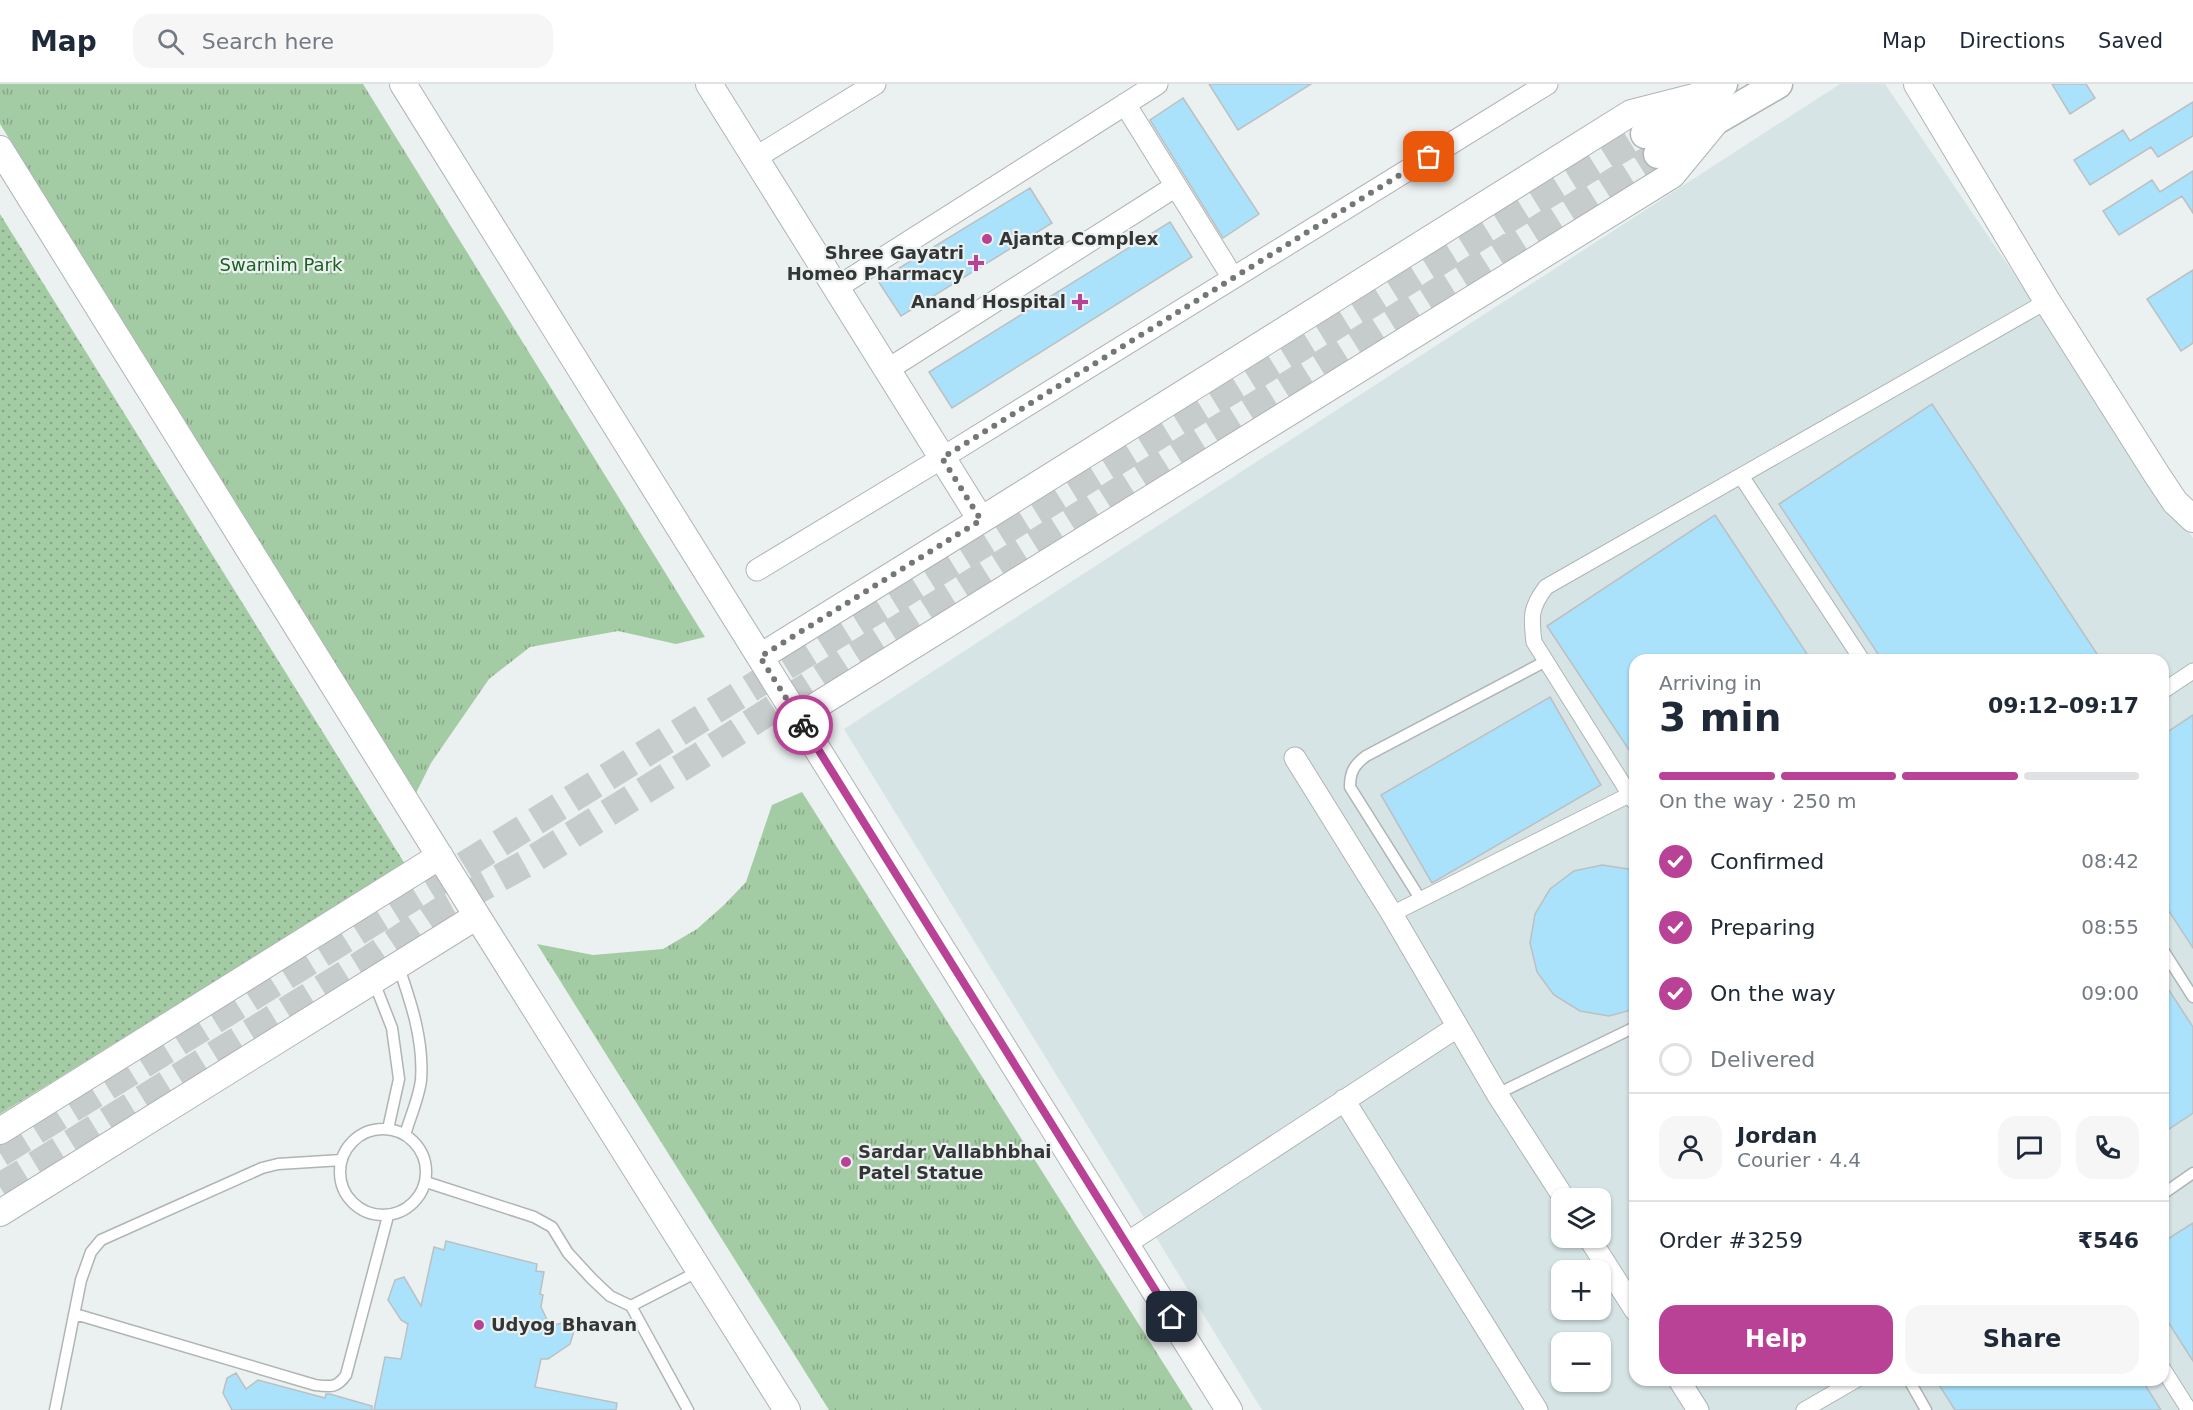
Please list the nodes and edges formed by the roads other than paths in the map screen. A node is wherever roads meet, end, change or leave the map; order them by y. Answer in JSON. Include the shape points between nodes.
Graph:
{"nodes":[{"id":1,"x":403,"y":84,"type":"edge"},
{"id":2,"x":709,"y":84,"type":"edge"},
{"id":3,"x":875,"y":84,"type":"edge"},
{"id":4,"x":1547,"y":84,"type":"edge"},
{"id":5,"x":1778,"y":84,"type":"edge"},
{"id":6,"x":1917,"y":84,"type":"edge"},
{"id":7,"x":1152,"y":85,"type":"edge"},
{"id":8,"x":1716,"y":99,"type":"edge"},
{"id":9,"x":1125,"y":104,"type":"junction"},
{"id":10,"x":1652,"y":144,"type":"tunnel mouth"},
{"id":11,"x":0,"y":149,"type":"edge"},
{"id":12,"x":755,"y":158,"type":"junction"},
{"id":13,"x":1176,"y":186,"type":"junction"},
{"id":14,"x":1233,"y":278,"type":"junction"},
{"id":15,"x":836,"y":288,"type":"junction"},
{"id":16,"x":2047,"y":301,"type":"junction"},
{"id":17,"x":887,"y":370,"type":"junction"},
{"id":18,"x":942,"y":458,"type":"junction"},
{"id":19,"x":1741,"y":476,"type":"junction"},
{"id":20,"x":2193,"y":519,"type":"edge"},
{"id":21,"x":981,"y":520,"type":"junction"},
{"id":22,"x":757,"y":570,"type":"dead end"},
{"id":23,"x":1858,"y":654,"type":"edge"},
{"id":24,"x":760,"y":657,"type":"junction"},
{"id":25,"x":1546,"y":661,"type":"junction"},
{"id":26,"x":2193,"y":671,"type":"edge"},
{"id":27,"x":2169,"y":687,"type":"edge"},
{"id":28,"x":798,"y":717,"type":"junction"},
{"id":29,"x":1295,"y":758,"type":"dead end"},
{"id":30,"x":1629,"y":794,"type":"edge"},
{"id":31,"x":1629,"y":800,"type":"edge"},
{"id":32,"x":440,"y":856,"type":"junction"},
{"id":33,"x":1421,"y":900,"type":"junction"},
{"id":34,"x":1392,"y":914,"type":"junction"},
{"id":35,"x":477,"y":916,"type":"junction"},
{"id":36,"x":2169,"y":960,"type":"edge"},
{"id":37,"x":398,"y":965,"type":"junction"},
{"id":38,"x":374,"y":981,"type":"junction"},
{"id":39,"x":2193,"y":998,"type":"edge"},
{"id":40,"x":1457,"y":1027,"type":"junction"},
{"id":41,"x":1629,"y":1030,"type":"edge"},
{"id":42,"x":1497,"y":1094,"type":"junction"},
{"id":43,"x":1344,"y":1100,"type":"junction"},
{"id":44,"x":388,"y":1129,"type":"junction"},
{"id":45,"x":0,"y":1131,"type":"edge"},
{"id":46,"x":405,"y":1135,"type":"junction"},
{"id":47,"x":342,"y":1160,"type":"junction"},
{"id":48,"x":2193,"y":1173,"type":"edge"},
{"id":49,"x":426,"y":1182,"type":"junction"},
{"id":50,"x":1558,"y":1188,"type":"edge"},
{"id":51,"x":2169,"y":1190,"type":"edge"},
{"id":52,"x":0,"y":1213,"type":"edge"},
{"id":53,"x":388,"y":1216,"type":"junction"},
{"id":54,"x":1127,"y":1243,"type":"junction"},
{"id":55,"x":1595,"y":1248,"type":"edge"},
{"id":56,"x":700,"y":1270,"type":"junction"},
{"id":57,"x":1629,"y":1301,"type":"edge"},
{"id":58,"x":631,"y":1306,"type":"junction"},
{"id":59,"x":75,"y":1314,"type":"junction"},
{"id":60,"x":2169,"y":1379,"type":"edge"},
{"id":61,"x":1683,"y":1386,"type":"edge"},
{"id":62,"x":1846,"y":1386,"type":"edge"},
{"id":63,"x":1912,"y":1386,"type":"edge"},
{"id":64,"x":55,"y":1410,"type":"edge"},
{"id":65,"x":688,"y":1410,"type":"edge"},
{"id":66,"x":787,"y":1410,"type":"edge"},
{"id":67,"x":1229,"y":1410,"type":"edge"},
{"id":68,"x":1538,"y":1410,"type":"edge"},
{"id":69,"x":1698,"y":1410,"type":"edge"},
{"id":70,"x":1804,"y":1410,"type":"edge"},
{"id":71,"x":1926,"y":1410,"type":"edge"},
{"id":72,"x":2189,"y":1410,"type":"edge"}],
"edges":[{"from":1,"to":24,"type":"street"},
{"from":2,"to":12,"type":"street"},
{"from":3,"to":12,"type":"street"},
{"from":4,"to":14,"type":"street"},
{"from":5,"to":8,"type":"main road"},
{"from":6,"to":16,"type":"street"},
{"from":7,"to":9,"type":"street"},
{"from":8,"to":10,"type":"main road"},
{"from":8,"to":21,"type":"street","via":[[1631,113]]},
{"from":8,"to":28,"type":"street","via":[[1672,175]]},
{"from":9,"to":13,"type":"street"},
{"from":9,"to":15,"type":"street"},
{"from":11,"to":32,"type":"street"},
{"from":12,"to":15,"type":"street"},
{"from":13,"to":14,"type":"street"},
{"from":13,"to":17,"type":"street"},
{"from":14,"to":18,"type":"street"},
{"from":15,"to":17,"type":"street"},
{"from":16,"to":19,"type":"street"},
{"from":16,"to":20,"type":"street","via":[[2175,502]]},
{"from":17,"to":18,"type":"street"},
{"from":18,"to":21,"type":"street"},
{"from":18,"to":22,"type":"street"},
{"from":19,"to":23,"type":"street"},
{"from":19,"to":25,"type":"street","via":[[1546,587],[1535,601],[1531,619],[1534,642]]},
{"from":21,"to":24,"type":"street"},
{"from":24,"to":28,"type":"street"},
{"from":25,"to":30,"type":"street"},
{"from":25,"to":33,"type":"lane","via":[[1366,756],[1350,775],[1350,787]]},
{"from":26,"to":27,"type":"street"},
{"from":28,"to":54,"type":"street"},
{"from":29,"to":34,"type":"street"},
{"from":31,"to":33,"type":"street"},
{"from":32,"to":35,"type":"street"},
{"from":32,"to":45,"type":"street"},
{"from":33,"to":34,"type":"street"},
{"from":34,"to":40,"type":"street"},
{"from":35,"to":37,"type":"street"},
{"from":35,"to":56,"type":"street"},
{"from":36,"to":39,"type":"lane"},
{"from":37,"to":38,"type":"street"},
{"from":37,"to":46,"type":"lane","via":[[420,1047],[421,1082]]},
{"from":38,"to":44,"type":"lane","via":[[392,1028],[399,1079]]},
{"from":38,"to":52,"type":"street"},
{"from":40,"to":42,"type":"street"},
{"from":40,"to":43,"type":"street"},
{"from":41,"to":42,"type":"lane"},
{"from":42,"to":50,"type":"street"},
{"from":43,"to":54,"type":"street"},
{"from":43,"to":68,"type":"street"},
{"from":44,"to":46,"type":"lane"},
{"from":44,"to":47,"type":"lane","via":[[370,1131],[354,1140]]},
{"from":46,"to":49,"type":"lane","via":[[419,1147],[426,1164]]},
{"from":47,"to":53,"type":"lane","via":[[343,1190],[354,1204],[370,1214]]},
{"from":47,"to":59,"type":"lane","via":[[262,1168],[101,1240],[91,1252],[81,1280]]},
{"from":48,"to":51,"type":"lane"},
{"from":49,"to":53,"type":"lane","via":[[419,1198],[405,1210]]},
{"from":49,"to":58,"type":"lane","via":[[534,1217],[552,1227],[592,1279],[610,1296]]},
{"from":53,"to":59,"type":"lane","via":[[346,1375],[332,1388]]},
{"from":54,"to":67,"type":"street"},
{"from":55,"to":57,"type":"street"},
{"from":56,"to":58,"type":"lane"},
{"from":56,"to":66,"type":"street"},
{"from":58,"to":65,"type":"lane"},
{"from":59,"to":64,"type":"lane"},
{"from":60,"to":72,"type":"street"},
{"from":61,"to":69,"type":"street"},
{"from":62,"to":70,"type":"street"},
{"from":63,"to":71,"type":"lane"}]}
